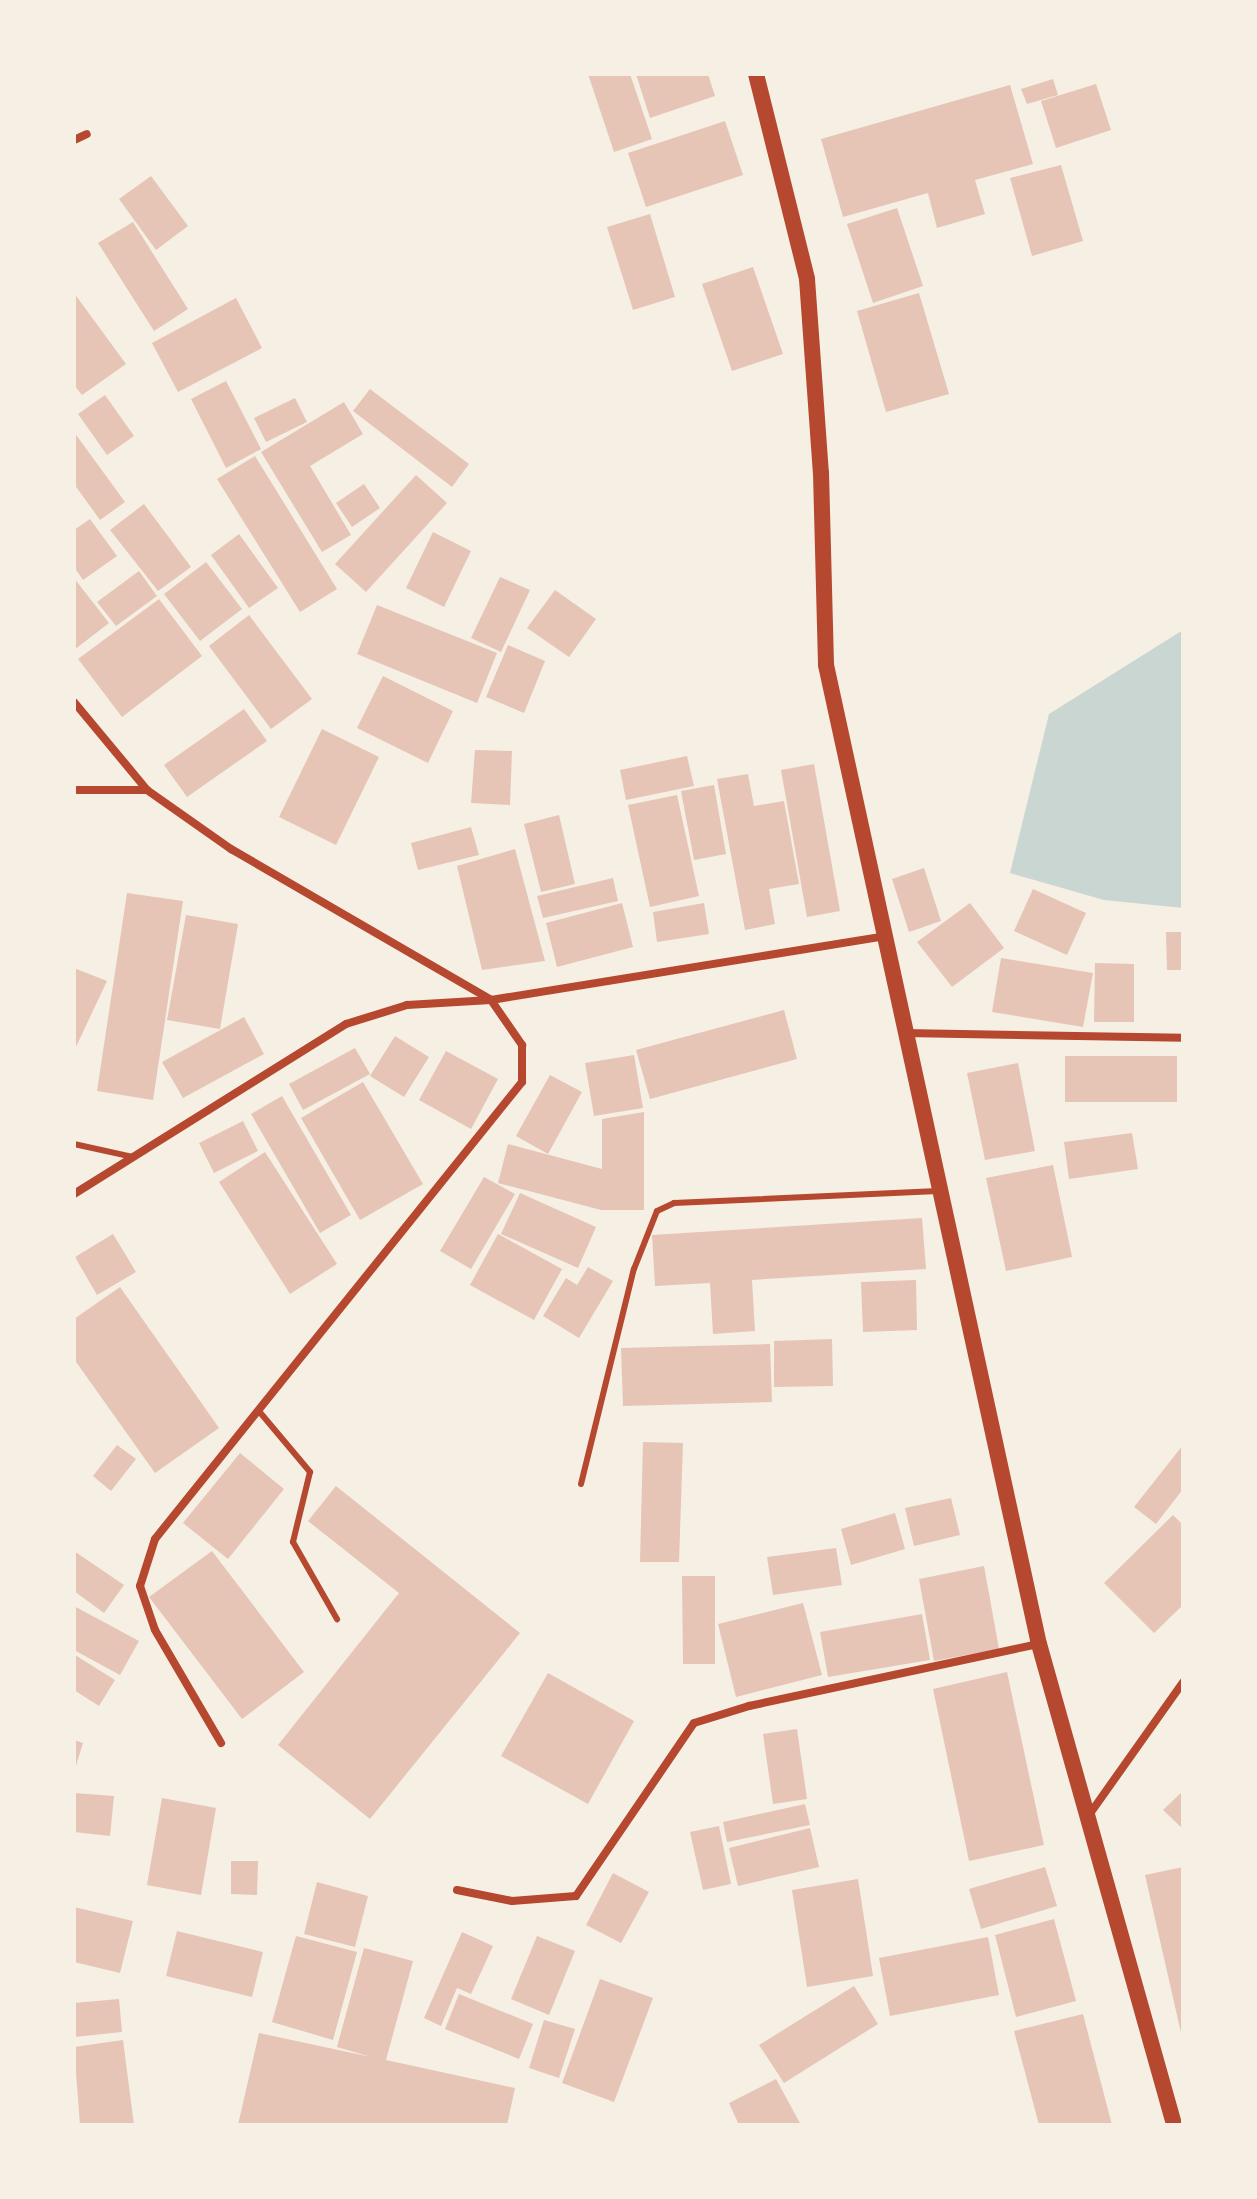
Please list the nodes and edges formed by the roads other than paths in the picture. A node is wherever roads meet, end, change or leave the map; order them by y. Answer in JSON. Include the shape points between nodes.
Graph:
{"nodes":[{"id":1,"x":756,"y":74,"type":"edge"},
{"id":2,"x":87,"y":134,"type":"dead end"},
{"id":3,"x":74,"y":140,"type":"edge"},
{"id":4,"x":74,"y":702,"type":"edge"},
{"id":5,"x":74,"y":790,"type":"edge"},
{"id":6,"x":147,"y":790,"type":"junction"},
{"id":7,"x":884,"y":936,"type":"junction"},
{"id":8,"x":491,"y":1000,"type":"junction"},
{"id":9,"x":903,"y":1033,"type":"junction"},
{"id":10,"x":1183,"y":1038,"type":"edge"},
{"id":11,"x":74,"y":1144,"type":"edge"},
{"id":12,"x":133,"y":1157,"type":"junction"},
{"id":13,"x":938,"y":1191,"type":"junction"},
{"id":14,"x":74,"y":1194,"type":"edge"},
{"id":15,"x":258,"y":1410,"type":"junction"},
{"id":16,"x":581,"y":1484,"type":"dead end"},
{"id":17,"x":337,"y":1619,"type":"dead end"},
{"id":18,"x":1039,"y":1644,"type":"junction"},
{"id":19,"x":1183,"y":1682,"type":"edge"},
{"id":20,"x":221,"y":1743,"type":"dead end"},
{"id":21,"x":1089,"y":1815,"type":"junction"},
{"id":22,"x":457,"y":1890,"type":"dead end"},
{"id":23,"x":1174,"y":2125,"type":"edge"}],
"edges":[{"from":1,"to":7,"type":"main road","via":[[807,279],[821,473],[826,665]]},
{"from":2,"to":3,"type":"street"},
{"from":4,"to":6,"type":"street"},
{"from":5,"to":6,"type":"street"},
{"from":6,"to":8,"type":"street","via":[[231,849]]},
{"from":7,"to":8,"type":"street"},
{"from":7,"to":9,"type":"main road"},
{"from":8,"to":12,"type":"street","via":[[407,1005],[346,1024]]},
{"from":8,"to":15,"type":"street","via":[[522,1045],[522,1082]]},
{"from":9,"to":10,"type":"street"},
{"from":9,"to":13,"type":"main road"},
{"from":11,"to":12,"type":"lane"},
{"from":12,"to":14,"type":"street"},
{"from":13,"to":16,"type":"lane","via":[[674,1203],[657,1211],[634,1269]]},
{"from":13,"to":18,"type":"main road"},
{"from":15,"to":17,"type":"lane","via":[[310,1472],[293,1542]]},
{"from":15,"to":20,"type":"street","via":[[155,1539],[140,1586],[155,1630]]},
{"from":18,"to":21,"type":"main road"},
{"from":18,"to":22,"type":"street","via":[[749,1706],[694,1723],[576,1896],[512,1901]]},
{"from":19,"to":21,"type":"street"},
{"from":21,"to":23,"type":"main road"}]}
